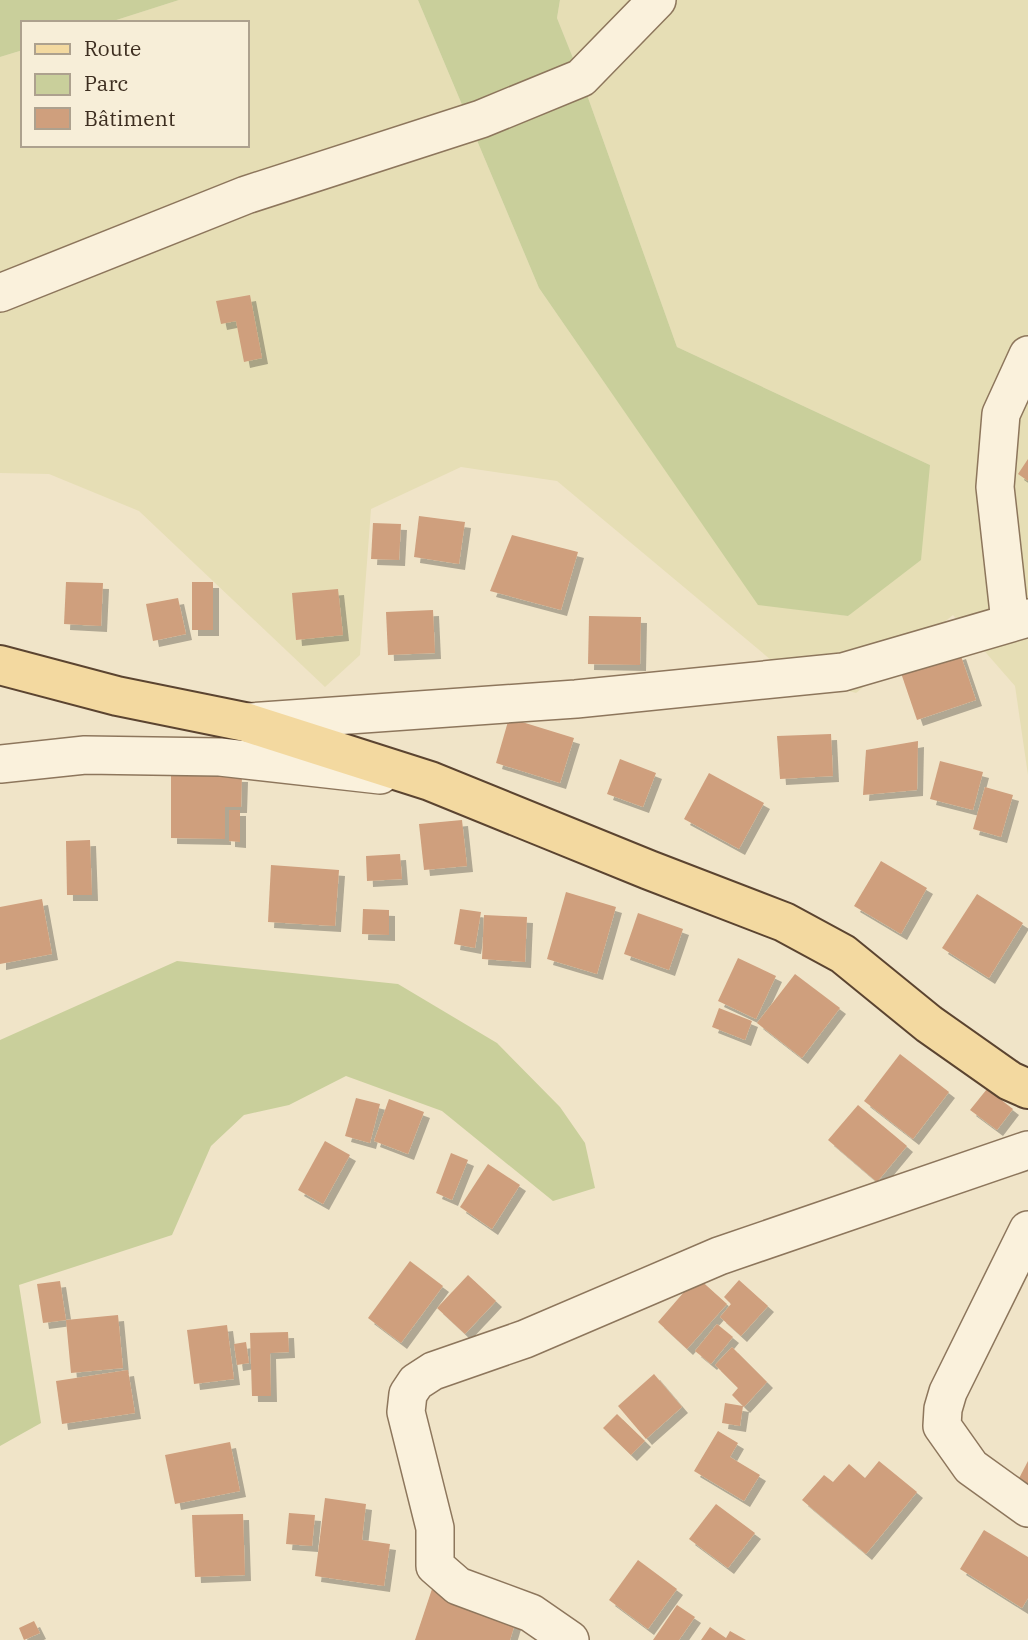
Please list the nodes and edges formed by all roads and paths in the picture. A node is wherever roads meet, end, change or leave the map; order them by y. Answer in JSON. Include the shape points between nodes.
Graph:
{"nodes":[{"id":1,"x":657,"y":0,"type":"edge"},
{"id":2,"x":0,"y":293,"type":"edge"},
{"id":3,"x":1028,"y":355,"type":"edge"},
{"id":4,"x":1019,"y":620,"type":"edge"},
{"id":5,"x":0,"y":665,"type":"edge"},
{"id":6,"x":245,"y":722,"type":"junction"},
{"id":7,"x":0,"y":764,"type":"edge"},
{"id":8,"x":430,"y":781,"type":"junction"},
{"id":9,"x":1028,"y":1089,"type":"edge"},
{"id":10,"x":1028,"y":1150,"type":"edge"},
{"id":11,"x":1028,"y":1230,"type":"edge"},
{"id":12,"x":1028,"y":1508,"type":"edge"},
{"id":13,"x":570,"y":1640,"type":"edge"}],
"edges":[{"from":1,"to":2,"type":"street","via":[[581,78],[481,119],[246,195]]},
{"from":3,"to":4,"type":"street","via":[[1000,414],[995,487]]},
{"from":4,"to":6,"type":"street","via":[[843,672],[576,698]]},
{"from":5,"to":6,"type":"main road","via":[[117,696]]},
{"from":6,"to":8,"type":"main road"},
{"from":7,"to":8,"type":"street","via":[[85,755],[220,757]]},
{"from":8,"to":9,"type":"main road","via":[[784,922],[843,954],[929,1024]]},
{"from":10,"to":13,"type":"street","via":[[719,1256],[525,1339],[433,1371],[416,1382],[408,1394],[406,1412],[435,1528],[435,1566],[458,1587],[531,1613]]},
{"from":11,"to":12,"type":"street","via":[[948,1392],[942,1426],[971,1467]]}]}
